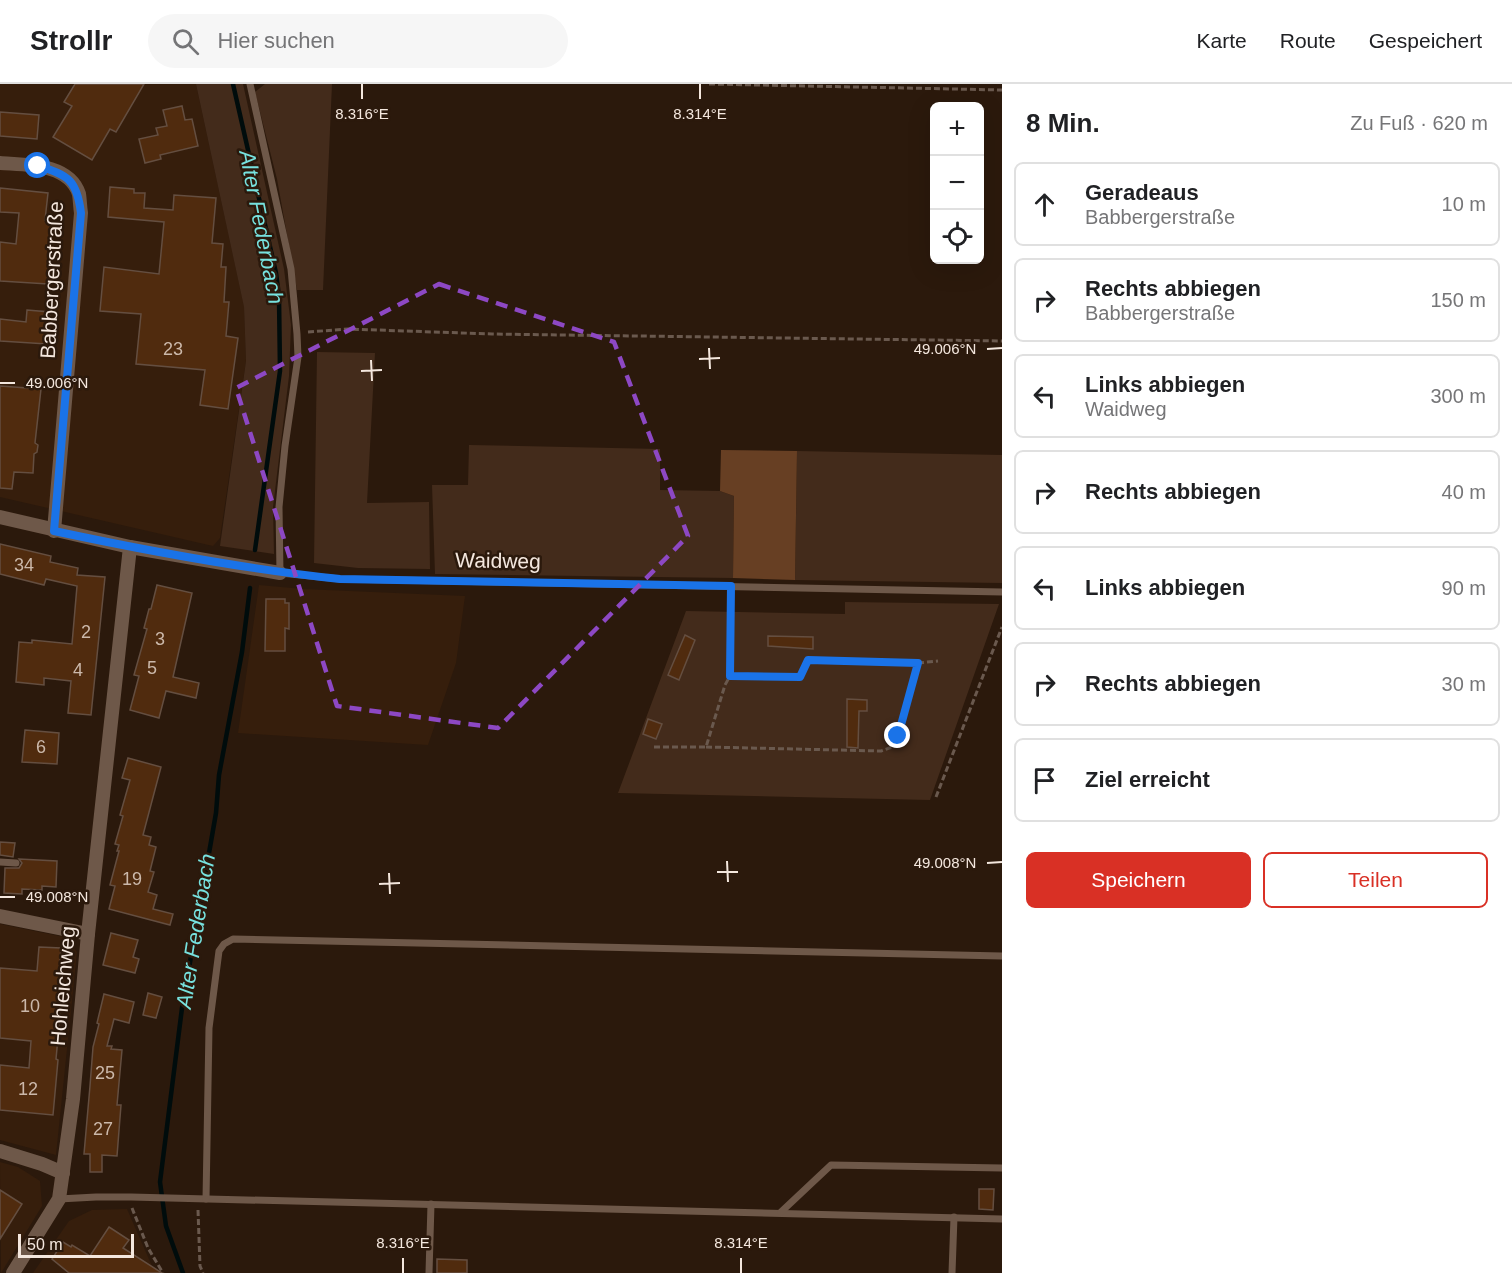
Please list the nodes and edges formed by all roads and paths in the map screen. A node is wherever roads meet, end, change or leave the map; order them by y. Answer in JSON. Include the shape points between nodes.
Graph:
{"nodes":[{"id":1,"x":250,"y":84,"type":"edge"},
{"id":2,"x":709,"y":84,"type":"edge"},
{"id":3,"x":1002,"y":90,"type":"edge"},
{"id":4,"x":0,"y":163,"type":"edge"},
{"id":5,"x":297,"y":334,"type":"junction"},
{"id":6,"x":1002,"y":340,"type":"edge"},
{"id":7,"x":0,"y":517,"type":"edge"},
{"id":8,"x":54,"y":531,"type":"junction"},
{"id":9,"x":130,"y":547,"type":"junction"},
{"id":10,"x":280,"y":573,"type":"junction"},
{"id":11,"x":731,"y":586,"type":"junction"},
{"id":12,"x":1002,"y":592,"type":"edge"},
{"id":13,"x":1002,"y":627,"type":"edge"},
{"id":14,"x":938,"y":662,"type":"dead end"},
{"id":15,"x":918,"y":663,"type":"junction"},
{"id":16,"x":730,"y":676,"type":"junction"},
{"id":17,"x":654,"y":747,"type":"dead end"},
{"id":18,"x":706,"y":747,"type":"junction"},
{"id":19,"x":936,"y":797,"type":"dead end"},
{"id":20,"x":0,"y":862,"type":"edge"},
{"id":21,"x":16,"y":863,"type":"dead end"},
{"id":22,"x":0,"y":916,"type":"edge"},
{"id":23,"x":88,"y":934,"type":"junction"},
{"id":24,"x":1002,"y":956,"type":"edge"},
{"id":25,"x":0,"y":1151,"type":"edge"},
{"id":26,"x":1002,"y":1168,"type":"edge"},
{"id":27,"x":63,"y":1173,"type":"junction"},
{"id":28,"x":134,"y":1197,"type":"junction"},
{"id":29,"x":59,"y":1199,"type":"junction"},
{"id":30,"x":198,"y":1199,"type":"junction"},
{"id":31,"x":206,"y":1199,"type":"junction"},
{"id":32,"x":431,"y":1204,"type":"junction"},
{"id":33,"x":781,"y":1212,"type":"junction"},
{"id":34,"x":954,"y":1217,"type":"junction"},
{"id":35,"x":1002,"y":1219,"type":"edge"},
{"id":36,"x":13,"y":1273,"type":"edge"},
{"id":37,"x":163,"y":1273,"type":"edge"},
{"id":38,"x":203,"y":1273,"type":"edge"},
{"id":39,"x":429,"y":1273,"type":"edge"},
{"id":40,"x":952,"y":1273,"type":"edge"}],
"edges":[{"from":1,"to":5,"type":"lane","via":[[291,269]]},
{"from":2,"to":3,"type":"path"},
{"from":4,"to":8,"type":"street","name":"Babbergerstraße","via":[[38,166],[69,179],[78,193],[81,213]]},
{"from":5,"to":6,"type":"path","via":[[348,329]]},
{"from":5,"to":10,"type":"lane","via":[[297,366],[279,507]]},
{"from":7,"to":8,"type":"street","name":"Waidweg"},
{"from":8,"to":9,"type":"street","name":"Waidweg"},
{"from":9,"to":10,"type":"street","name":"Waidweg"},
{"from":9,"to":23,"type":"street","name":"Hohleichweg"},
{"from":10,"to":11,"type":"lane","name":"Waidweg","via":[[340,579]]},
{"from":11,"to":12,"type":"lane","name":"Waidweg"},
{"from":11,"to":16,"type":"path"},
{"from":13,"to":19,"type":"path"},
{"from":14,"to":15,"type":"path"},
{"from":15,"to":16,"type":"path","via":[[808,660],[800,677]]},
{"from":15,"to":18,"type":"path","via":[[892,747],[881,751]]},
{"from":16,"to":18,"type":"path"},
{"from":17,"to":18,"type":"path"},
{"from":20,"to":21,"type":"lane"},
{"from":22,"to":23,"type":"street"},
{"from":23,"to":27,"type":"street","name":"Hohleichweg"},
{"from":24,"to":31,"type":"lane","via":[[233,939],[219,951],[209,1028]]},
{"from":25,"to":27,"type":"street"},
{"from":26,"to":33,"type":"lane","via":[[831,1165]]},
{"from":27,"to":29,"type":"street","name":"Hohleichweg"},
{"from":28,"to":29,"type":"lane"},
{"from":28,"to":30,"type":"lane"},
{"from":28,"to":37,"type":"path","via":[[132,1210]]},
{"from":29,"to":36,"type":"street","name":"Hohleichweg"},
{"from":30,"to":31,"type":"lane"},
{"from":30,"to":38,"type":"path"},
{"from":31,"to":32,"type":"lane"},
{"from":32,"to":33,"type":"lane"},
{"from":32,"to":39,"type":"lane"},
{"from":33,"to":34,"type":"lane"},
{"from":34,"to":35,"type":"lane"},
{"from":34,"to":40,"type":"lane"}]}
